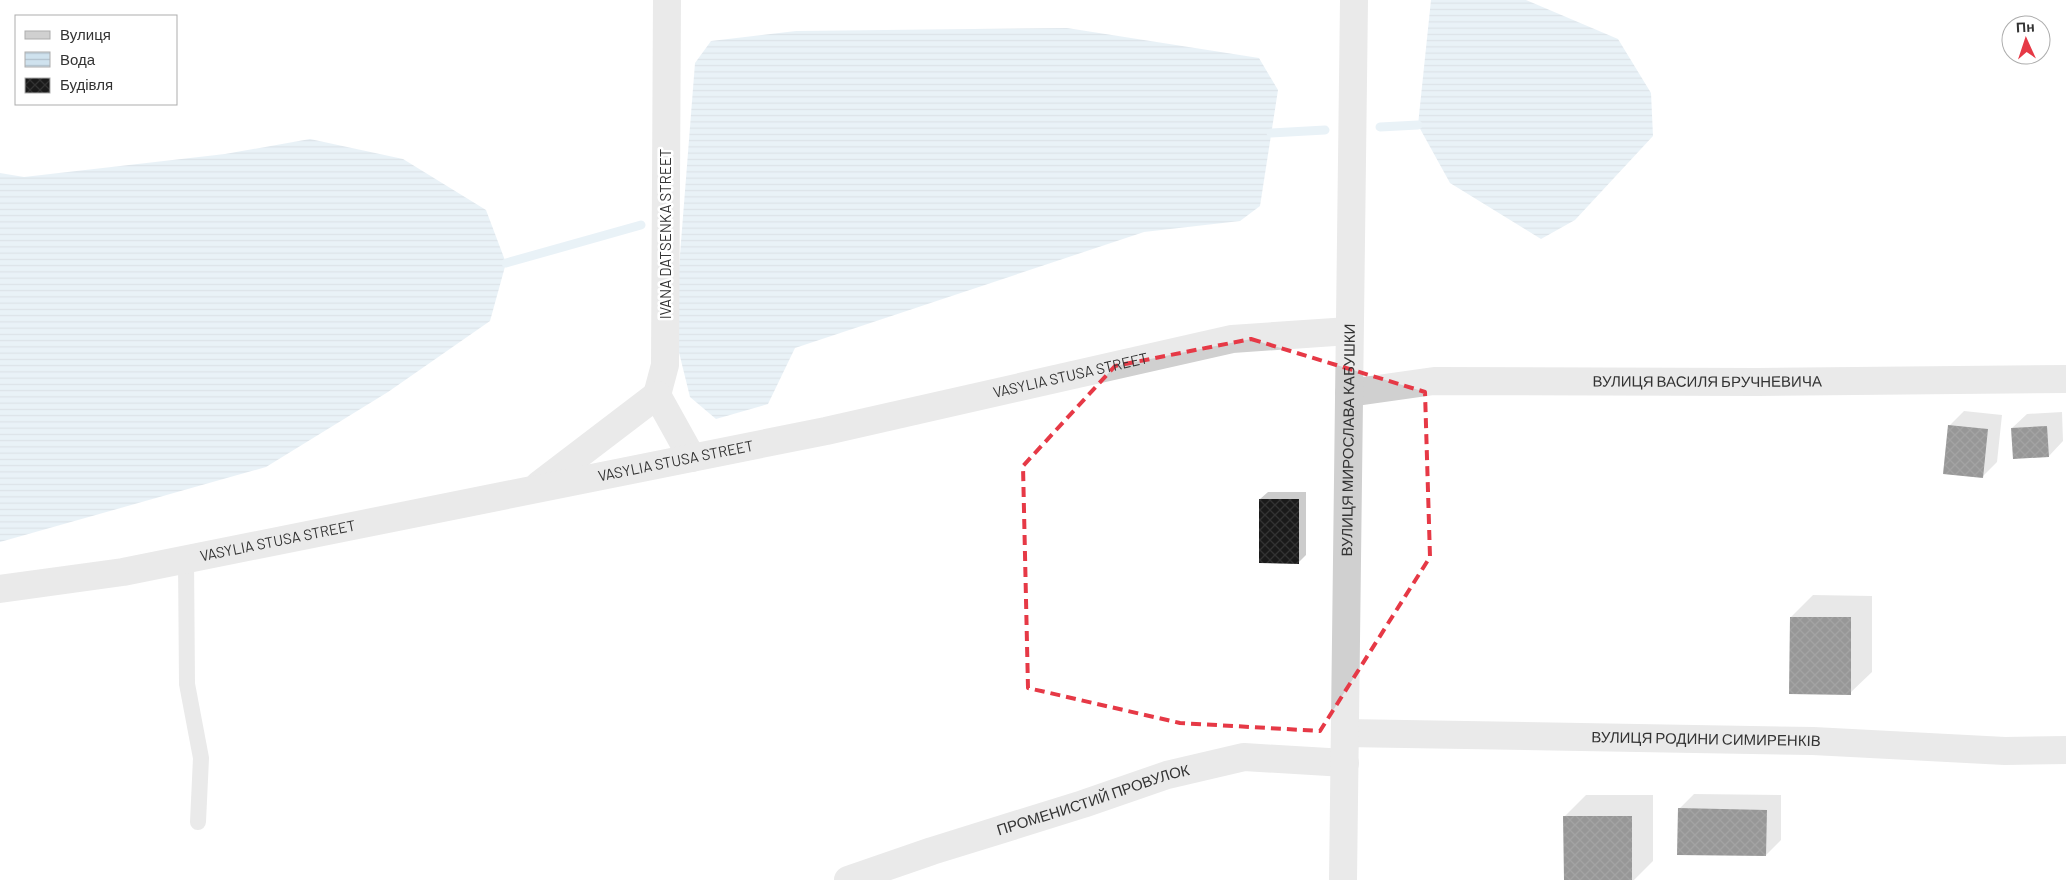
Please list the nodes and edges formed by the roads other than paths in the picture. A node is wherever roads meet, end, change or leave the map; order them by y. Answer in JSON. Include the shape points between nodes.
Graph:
{"nodes":[{"id":1,"x":667,"y":0,"type":"edge"},
{"id":2,"x":1354,"y":0,"type":"edge"},
{"id":3,"x":1349,"y":332,"type":"junction"},
{"id":4,"x":2066,"y":379,"type":"edge"},
{"id":5,"x":1349,"y":393,"type":"junction"},
{"id":6,"x":657,"y":395,"type":"junction"},
{"id":7,"x":692,"y":458,"type":"junction"},
{"id":8,"x":535,"y":488,"type":"junction"},
{"id":9,"x":186,"y":559,"type":"junction"},
{"id":10,"x":0,"y":588,"type":"edge"},
{"id":11,"x":1345,"y":733,"type":"junction"},
{"id":12,"x":2066,"y":750,"type":"edge"},
{"id":13,"x":1345,"y":762,"type":"junction"},
{"id":14,"x":198,"y":822,"type":"dead end"},
{"id":15,"x":848,"y":880,"type":"edge"},
{"id":16,"x":1343,"y":880,"type":"edge"}],
"edges":[{"from":1,"to":6,"type":"street","name":"IVANA DATSENKA STREET","via":[[665,365]]},
{"from":2,"to":3,"type":"street","name":"ВУЛИЦЯ МИРОСЛАВА КАБУШКИ"},
{"from":3,"to":5,"type":"street","name":"ВУЛИЦЯ МИРОСЛАВА КАБУШКИ"},
{"from":3,"to":7,"type":"street","name":"VASYLIA STUSA STREET","via":[[1232,339]]},
{"from":4,"to":5,"type":"street","name":"ВУЛИЦЯ ВАСИЛЯ БРУЧНЕВИЧА","via":[[1434,381]]},
{"from":5,"to":11,"type":"street","name":"ВУЛИЦЯ МИРОСЛАВА КАБУШКИ"},
{"from":6,"to":7,"type":"street"},
{"from":6,"to":8,"type":"street"},
{"from":7,"to":8,"type":"street","name":"VASYLIA STUSA STREET"},
{"from":8,"to":9,"type":"street","name":"VASYLIA STUSA STREET"},
{"from":9,"to":10,"type":"street","name":"VASYLIA STUSA STREET","via":[[123,572]]},
{"from":9,"to":14,"type":"lane","via":[[187,684],[201,758]]},
{"from":11,"to":12,"type":"street","name":"ВУЛИЦЯ РОДИНИ СИМИРЕНКІВ","via":[[1813,741],[2005,751]]},
{"from":11,"to":13,"type":"street","name":"ВУЛИЦЯ МИРОСЛАВА КАБУШКИ"},
{"from":13,"to":15,"type":"street","name":"ПРОМЕНИСТИЙ ПРОВУЛОК","via":[[1244,756],[1167,775]]},
{"from":13,"to":16,"type":"street","name":"ВУЛИЦЯ МИРОСЛАВА КАБУШКИ"}]}
